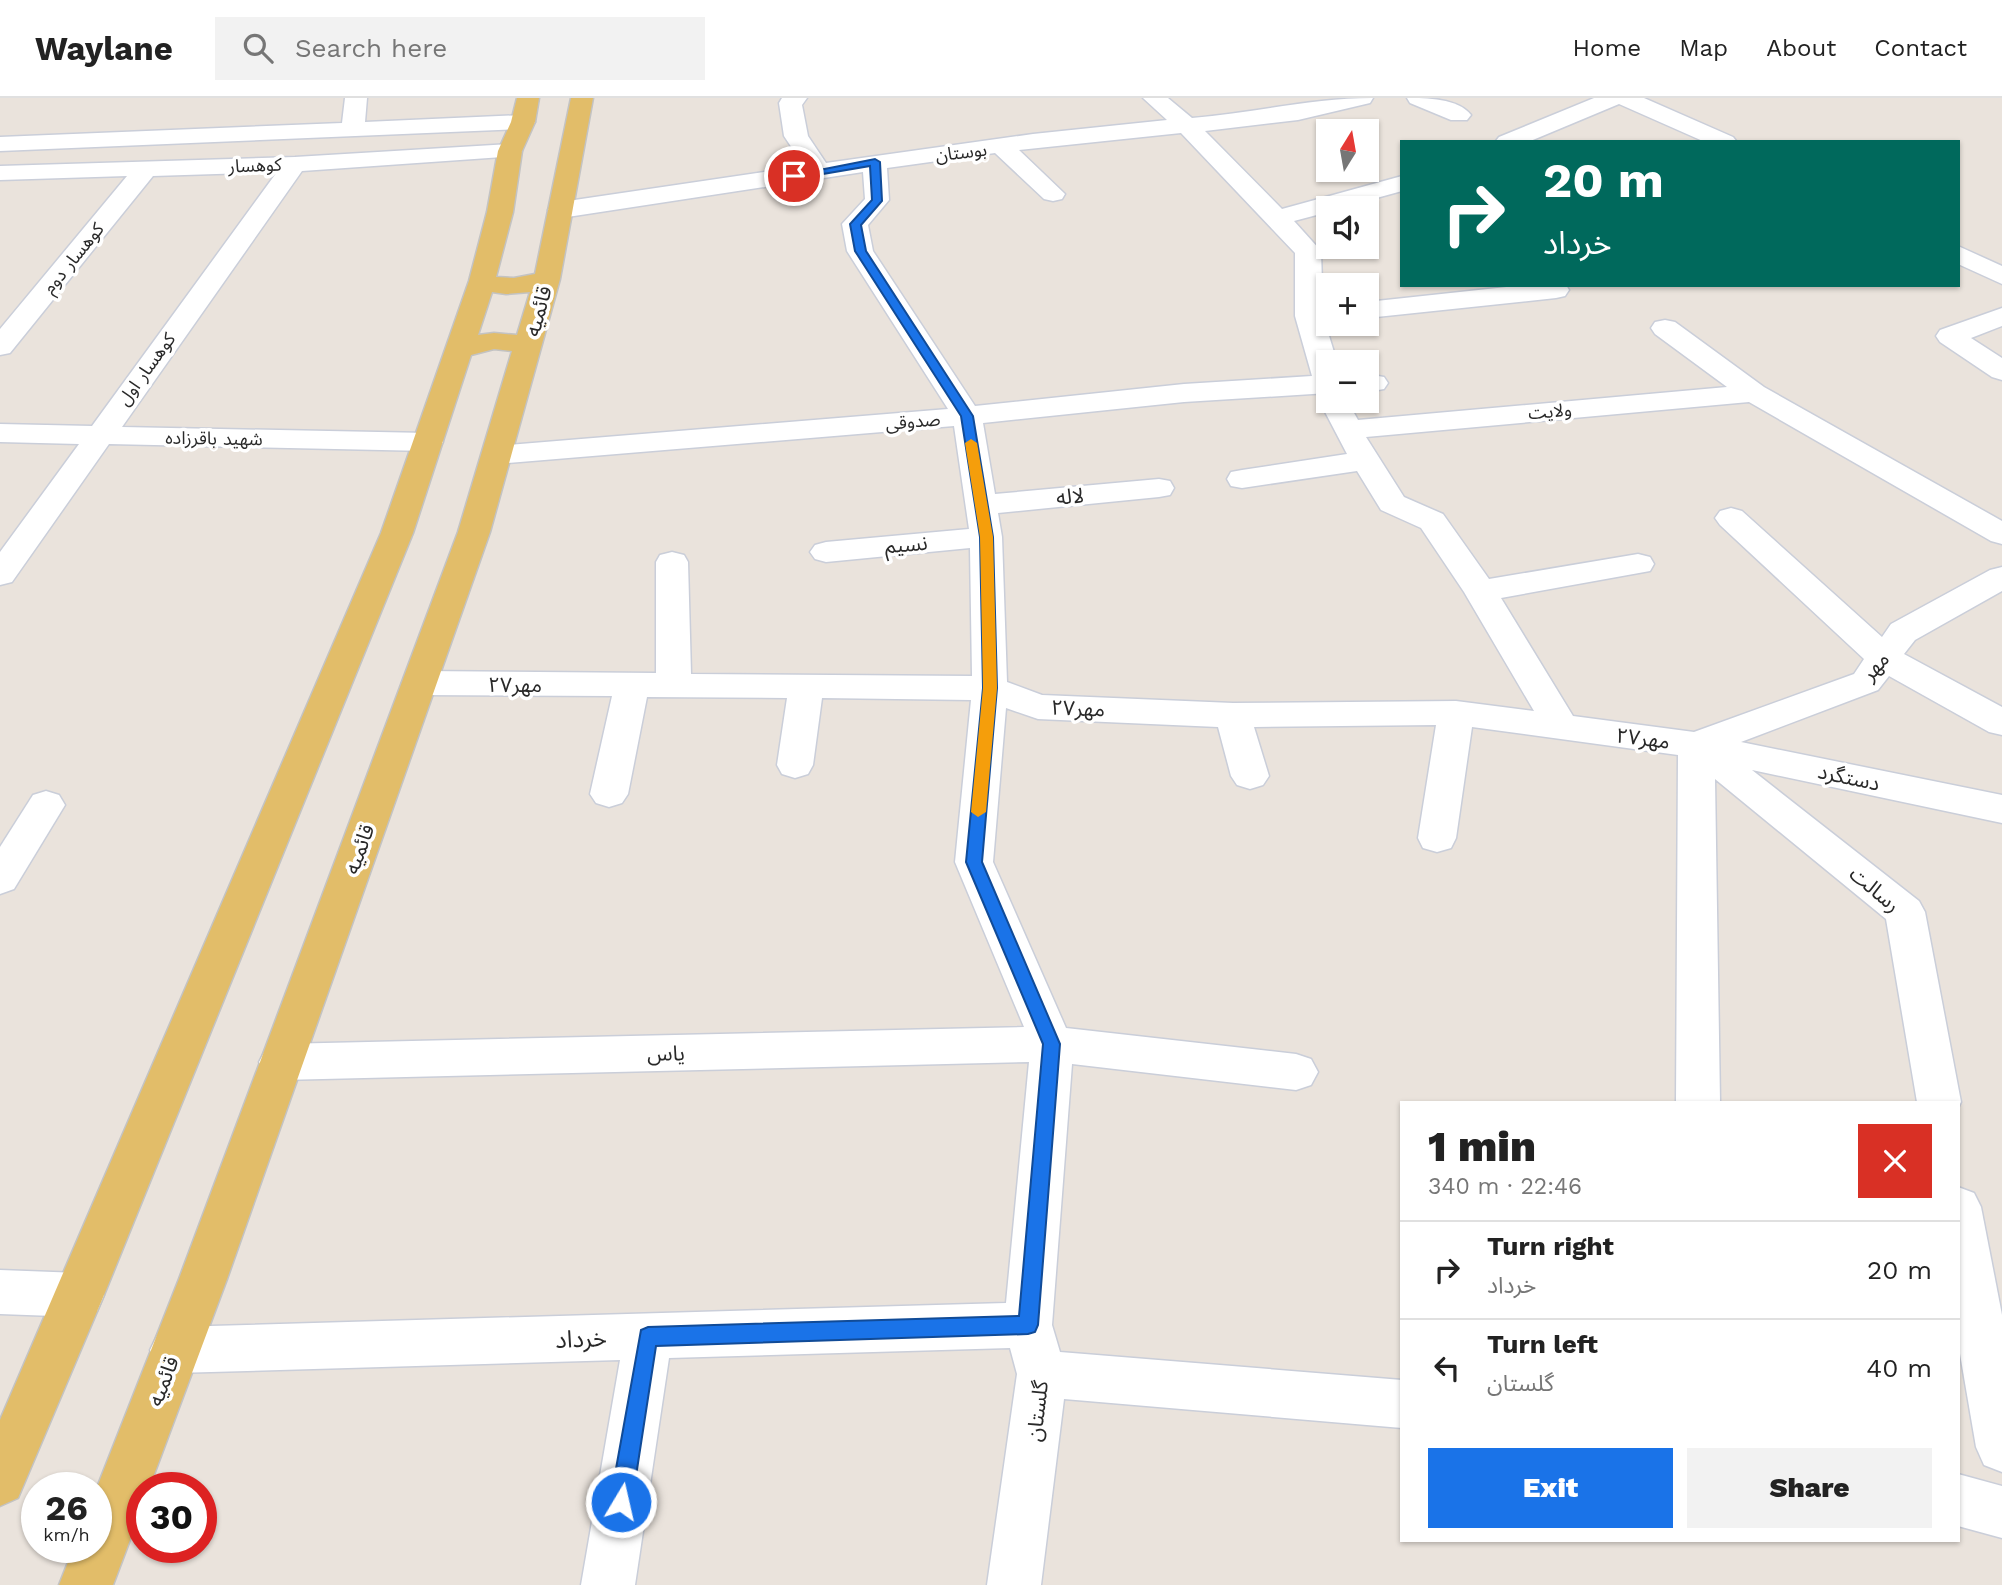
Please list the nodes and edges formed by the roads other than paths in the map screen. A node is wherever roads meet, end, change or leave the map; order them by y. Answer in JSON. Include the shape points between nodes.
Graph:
{"nodes":[{"id":1,"x":356,"y":98,"type":"edge"},
{"id":2,"x":582,"y":98,"type":"edge"},
{"id":3,"x":796,"y":98,"type":"edge"},
{"id":4,"x":1154,"y":98,"type":"edge"},
{"id":5,"x":1261,"y":98,"type":"edge"},
{"id":6,"x":1362,"y":98,"type":"edge"},
{"id":7,"x":1419,"y":98,"type":"edge"},
{"id":8,"x":1614,"y":98,"type":"edge"},
{"id":9,"x":1625,"y":98,"type":"edge"},
{"id":10,"x":1459,"y":115,"type":"dead end"},
{"id":11,"x":1286,"y":116,"type":"junction"},
{"id":12,"x":520,"y":124,"type":"edge"},
{"id":13,"x":1188,"y":125,"type":"junction"},
{"id":14,"x":353,"y":130,"type":"junction"},
{"id":15,"x":1512,"y":140,"type":"edge"},
{"id":16,"x":1720,"y":140,"type":"edge"},
{"id":17,"x":0,"y":144,"type":"edge"},
{"id":18,"x":1002,"y":147,"type":"junction"},
{"id":19,"x":875,"y":162,"type":"junction"},
{"id":20,"x":295,"y":164,"type":"junction"},
{"id":21,"x":146,"y":169,"type":"junction"},
{"id":22,"x":820,"y":172,"type":"junction"},
{"id":23,"x":1,"y":174,"type":"edge"},
{"id":24,"x":1400,"y":184,"type":"edge"},
{"id":25,"x":1053,"y":194,"type":"dead end"},
{"id":26,"x":561,"y":210,"type":"junction"},
{"id":27,"x":1278,"y":218,"type":"junction"},
{"id":28,"x":1960,"y":255,"type":"edge"},
{"id":29,"x":2002,"y":276,"type":"edge"},
{"id":30,"x":547,"y":279,"type":"junction"},
{"id":31,"x":482,"y":281,"type":"junction"},
{"id":32,"x":1556,"y":290,"type":"dead end"},
{"id":33,"x":1316,"y":298,"type":"edge"},
{"id":34,"x":1379,"y":309,"type":"edge"},
{"id":35,"x":2002,"y":316,"type":"edge"},
{"id":36,"x":1665,"y":328,"type":"dead end"},
{"id":37,"x":0,"y":347,"type":"edge"},
{"id":38,"x":528,"y":347,"type":"junction"},
{"id":39,"x":461,"y":349,"type":"junction"},
{"id":40,"x":2002,"y":371,"type":"edge"},
{"id":41,"x":1316,"y":384,"type":"edge"},
{"id":42,"x":1754,"y":393,"type":"junction"},
{"id":43,"x":1341,"y":415,"type":"edge"},
{"id":44,"x":967,"y":416,"type":"junction"},
{"id":45,"x":0,"y":433,"type":"edge"},
{"id":46,"x":98,"y":435,"type":"junction"},
{"id":47,"x":428,"y":442,"type":"junction"},
{"id":48,"x":497,"y":455,"type":"junction"},
{"id":49,"x":1366,"y":460,"type":"junction"},
{"id":50,"x":1242,"y":479,"type":"dead end"},
{"id":51,"x":1159,"y":488,"type":"dead end"},
{"id":52,"x":1731,"y":518,"type":"dead end"},
{"id":53,"x":984,"y":521,"type":"junction"},
{"id":54,"x":2002,"y":534,"type":"edge"},
{"id":55,"x":826,"y":552,"type":"dead end"},
{"id":56,"x":672,"y":562,"type":"dead end"},
{"id":57,"x":1638,"y":564,"type":"dead end"},
{"id":58,"x":0,"y":575,"type":"edge"},
{"id":59,"x":2002,"y":577,"type":"edge"},
{"id":60,"x":1480,"y":591,"type":"junction"},
{"id":61,"x":1884,"y":658,"type":"junction"},
{"id":62,"x":420,"y":683,"type":"junction"},
{"id":63,"x":632,"y":685,"type":"junction"},
{"id":64,"x":674,"y":685,"type":"junction"},
{"id":65,"x":806,"y":686,"type":"junction"},
{"id":66,"x":990,"y":688,"type":"junction"},
{"id":67,"x":1455,"y":713,"type":"junction"},
{"id":68,"x":1233,"y":715,"type":"junction"},
{"id":69,"x":2002,"y":723,"type":"edge"},
{"id":70,"x":1563,"y":729,"type":"junction"},
{"id":71,"x":1696,"y":745,"type":"junction"},
{"id":72,"x":795,"y":765,"type":"dead end"},
{"id":73,"x":1250,"y":776,"type":"dead end"},
{"id":74,"x":609,"y":794,"type":"dead end"},
{"id":75,"x":46,"y":805,"type":"dead end"},
{"id":76,"x":2002,"y":809,"type":"edge"},
{"id":77,"x":1437,"y":838,"type":"dead end"},
{"id":78,"x":0,"y":879,"type":"edge"},
{"id":79,"x":1052,"y":1044,"type":"junction"},
{"id":80,"x":281,"y":1062,"type":"junction"},
{"id":81,"x":1296,"y":1072,"type":"dead end"},
{"id":82,"x":1698,"y":1101,"type":"edge"},
{"id":83,"x":1939,"y":1101,"type":"edge"},
{"id":84,"x":1960,"y":1218,"type":"edge"},
{"id":85,"x":0,"y":1292,"type":"edge"},
{"id":86,"x":80,"y":1295,"type":"junction"},
{"id":87,"x":1028,"y":1325,"type":"junction"},
{"id":88,"x":648,"y":1337,"type":"junction"},
{"id":89,"x":175,"y":1350,"type":"junction"},
{"id":90,"x":1042,"y":1374,"type":"junction"},
{"id":91,"x":1400,"y":1404,"type":"edge"},
{"id":92,"x":2002,"y":1447,"type":"edge"},
{"id":93,"x":0,"y":1480,"type":"edge"},
{"id":94,"x":1960,"y":1501,"type":"edge"},
{"id":95,"x":2002,"y":1512,"type":"edge"},
{"id":96,"x":86,"y":1585,"type":"edge"},
{"id":97,"x":608,"y":1585,"type":"edge"},
{"id":98,"x":1014,"y":1585,"type":"edge"}],
"edges":[{"from":1,"to":14,"type":"street"},
{"from":2,"to":26,"type":"main road","name":"قائمیه"},
{"from":3,"to":22,"type":"street","via":[[790,103],[796,136]]},
{"from":4,"to":13,"type":"street"},
{"from":5,"to":11,"type":"street"},
{"from":6,"to":11,"type":"street","name":"بوستان"},
{"from":7,"to":10,"type":"street"},
{"from":8,"to":15,"type":"street"},
{"from":9,"to":16,"type":"street"},
{"from":11,"to":13,"type":"street","name":"بوستان"},
{"from":12,"to":14,"type":"street"},
{"from":12,"to":20,"type":"street","name":"کوهسار"},
{"from":12,"to":31,"type":"main road"},
{"from":13,"to":18,"type":"street","name":"بوستان"},
{"from":13,"to":27,"type":"street"},
{"from":14,"to":17,"type":"street"},
{"from":18,"to":19,"type":"street","name":"بوستان"},
{"from":18,"to":25,"type":"street"},
{"from":19,"to":22,"type":"street","name":"بوستان"},
{"from":19,"to":44,"type":"street","name":"گلستان","via":[[877,201],[855,224],[860,251]]},
{"from":20,"to":21,"type":"street","name":"کوهسار"},
{"from":20,"to":46,"type":"street","name":"کوهسار اول"},
{"from":21,"to":23,"type":"street","name":"کوهسار"},
{"from":21,"to":37,"type":"street","name":"کوهسار دوم"},
{"from":22,"to":26,"type":"street","name":"بوستان"},
{"from":24,"to":27,"type":"street"},
{"from":26,"to":30,"type":"main road","name":"قائمیه"},
{"from":27,"to":33,"type":"street","via":[[1308,251]]},
{"from":28,"to":29,"type":"street"},
{"from":30,"to":31,"type":"main road","via":[[506,287]]},
{"from":30,"to":38,"type":"main road","name":"قائمیه"},
{"from":31,"to":39,"type":"main road"},
{"from":32,"to":34,"type":"street"},
{"from":35,"to":40,"type":"street","via":[[1950,336]]},
{"from":36,"to":42,"type":"street"},
{"from":38,"to":39,"type":"main road","via":[[497,340]]},
{"from":38,"to":48,"type":"main road","name":"قائمیه"},
{"from":39,"to":47,"type":"main road"},
{"from":41,"to":44,"type":"street","name":"صدوقی"},
{"from":42,"to":43,"type":"street","name":"ولایت"},
{"from":42,"to":54,"type":"street"},
{"from":43,"to":49,"type":"street"},
{"from":44,"to":48,"type":"street","name":"صدوقی"},
{"from":44,"to":53,"type":"street","name":"گلستان"},
{"from":45,"to":46,"type":"street","name":"شهید باقرزاده"},
{"from":46,"to":47,"type":"street","name":"شهید باقرزاده"},
{"from":46,"to":58,"type":"street","name":"کوهسار اول"},
{"from":47,"to":86,"type":"main road","via":[[397,533]]},
{"from":48,"to":62,"type":"main road","name":"قائمیه"},
{"from":49,"to":50,"type":"street"},
{"from":49,"to":60,"type":"street","via":[[1392,503],[1432,521]]},
{"from":51,"to":53,"type":"street","name":"لاله"},
{"from":52,"to":61,"type":"street"},
{"from":53,"to":55,"type":"street","name":"نسیم"},
{"from":53,"to":66,"type":"street","name":"گلستان"},
{"from":56,"to":64,"type":"street"},
{"from":57,"to":60,"type":"street"},
{"from":59,"to":61,"type":"street","name":"مهر","via":[[1903,632]]},
{"from":60,"to":70,"type":"street"},
{"from":61,"to":69,"type":"street"},
{"from":61,"to":71,"type":"street","name":"مهر","via":[[1866,682]]},
{"from":62,"to":63,"type":"street","name":"مهر۲۷"},
{"from":62,"to":80,"type":"main road","name":"قائمیه"},
{"from":63,"to":64,"type":"street","name":"مهر۲۷"},
{"from":63,"to":74,"type":"street"},
{"from":64,"to":65,"type":"street","name":"مهر۲۷"},
{"from":65,"to":66,"type":"street","name":"مهر۲۷"},
{"from":65,"to":72,"type":"street"},
{"from":66,"to":68,"type":"street","name":"مهر۲۷","via":[[1038,707]]},
{"from":66,"to":79,"type":"street","name":"گلستان","via":[[974,862]]},
{"from":67,"to":68,"type":"street","name":"مهر۲۷"},
{"from":67,"to":70,"type":"street","name":"مهر۲۷"},
{"from":67,"to":77,"type":"street"},
{"from":68,"to":73,"type":"street"},
{"from":70,"to":71,"type":"street","name":"مهر۲۷"},
{"from":71,"to":76,"type":"street","name":"دستگرد"},
{"from":71,"to":82,"type":"street"},
{"from":71,"to":83,"type":"street","name":"رسالت","via":[[1905,912]]},
{"from":75,"to":78,"type":"street"},
{"from":79,"to":80,"type":"street","name":"یاس"},
{"from":79,"to":81,"type":"street","name":"یاس"},
{"from":79,"to":87,"type":"street","name":"گلستان"},
{"from":80,"to":89,"type":"main road","name":"قائمیه"},
{"from":84,"to":92,"type":"street"},
{"from":85,"to":86,"type":"street"},
{"from":86,"to":93,"type":"main road"},
{"from":87,"to":88,"type":"street","name":"خرداد"},
{"from":87,"to":90,"type":"street","name":"گلستان"},
{"from":88,"to":89,"type":"street","name":"خرداد"},
{"from":88,"to":97,"type":"street"},
{"from":89,"to":96,"type":"main road","name":"قائمیه"},
{"from":90,"to":91,"type":"street"},
{"from":90,"to":98,"type":"street","name":"گلستان"},
{"from":94,"to":95,"type":"street"}]}
